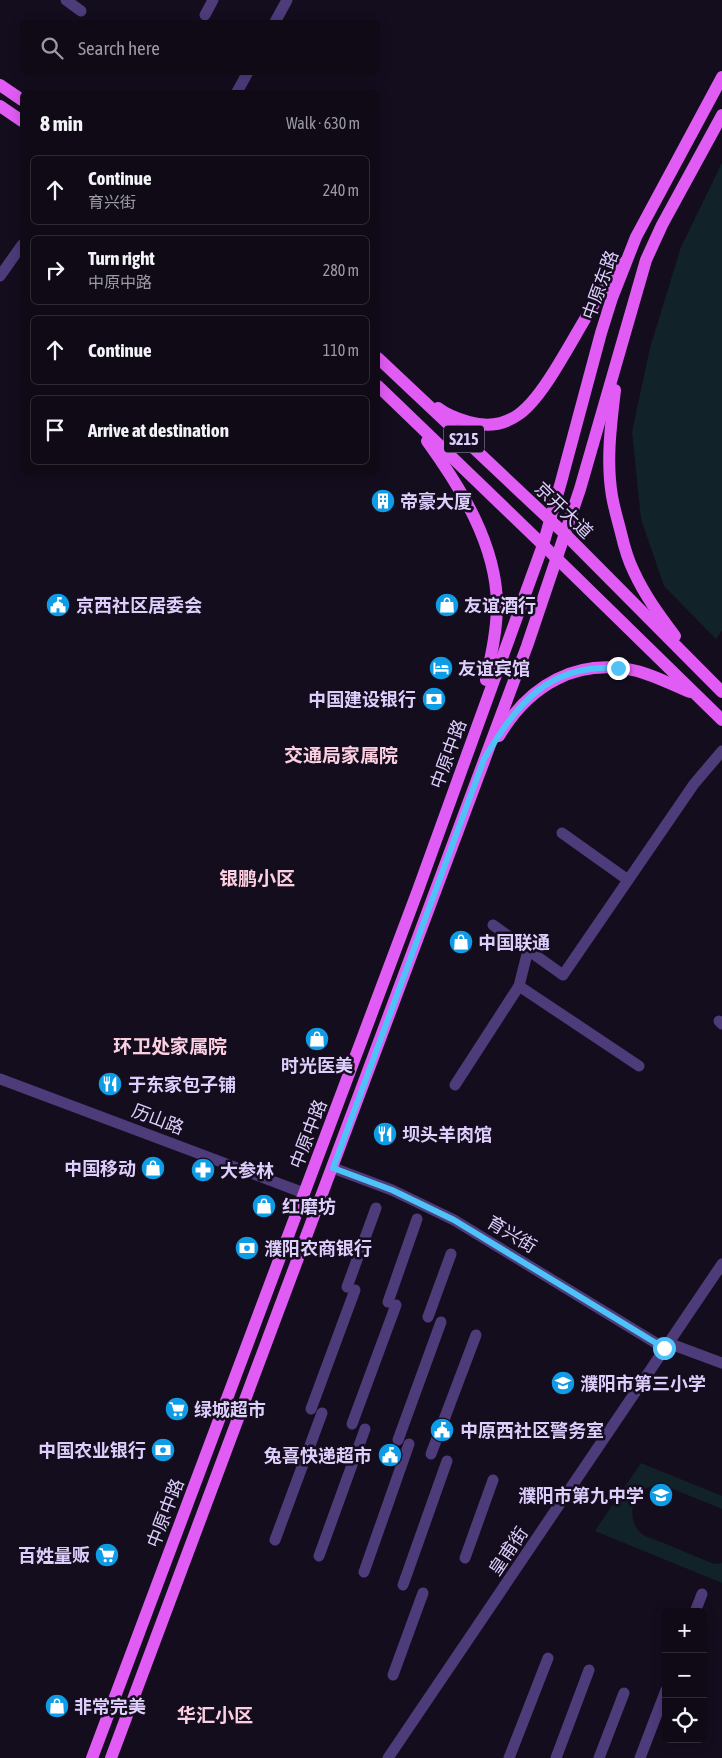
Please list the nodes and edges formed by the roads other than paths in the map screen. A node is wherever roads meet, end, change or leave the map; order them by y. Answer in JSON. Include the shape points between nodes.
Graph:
{"nodes":[{"id":1,"x":66,"y":0,"type":"edge"},
{"id":2,"x":213,"y":0,"type":"edge"},
{"id":3,"x":287,"y":0,"type":"edge"},
{"id":4,"x":81,"y":11,"type":"dead end"},
{"id":5,"x":205,"y":15,"type":"dead end"},
{"id":6,"x":276,"y":20,"type":"edge"},
{"id":7,"x":246,"y":75,"type":"edge"},
{"id":8,"x":722,"y":77,"type":"edge"},
{"id":9,"x":0,"y":85,"type":"edge"},
{"id":10,"x":238,"y":90,"type":"edge"},
{"id":11,"x":20,"y":99,"type":"edge"},
{"id":12,"x":0,"y":106,"type":"edge"},
{"id":13,"x":722,"y":115,"type":"edge"},
{"id":14,"x":20,"y":120,"type":"edge"},
{"id":15,"x":636,"y":237,"type":"junction"},
{"id":16,"x":20,"y":248,"type":"edge"},
{"id":17,"x":0,"y":276,"type":"edge"},
{"id":18,"x":618,"y":356,"type":"junction"},
{"id":19,"x":380,"y":360,"type":"edge"},
{"id":20,"x":397,"y":376,"type":"junction"},
{"id":21,"x":380,"y":388,"type":"edge"},
{"id":22,"x":406,"y":413,"type":"junction"},
{"id":23,"x":550,"y":520,"type":"junction"},
{"id":24,"x":566,"y":535,"type":"junction"},
{"id":25,"x":543,"y":544,"type":"junction"},
{"id":26,"x":557,"y":559,"type":"junction"},
{"id":27,"x":701,"y":670,"type":"junction"},
{"id":28,"x":722,"y":692,"type":"edge"},
{"id":29,"x":697,"y":694,"type":"junction"},
{"id":30,"x":722,"y":720,"type":"edge"},
{"id":31,"x":722,"y":751,"type":"edge"},
{"id":32,"x":484,"y":759,"type":"junction"},
{"id":33,"x":464,"y":762,"type":"junction"},
{"id":34,"x":562,"y":833,"type":"dead end"},
{"id":35,"x":628,"y":880,"type":"junction"},
{"id":36,"x":492,"y":925,"type":"dead end"},
{"id":37,"x":528,"y":950,"type":"junction"},
{"id":38,"x":519,"y":986,"type":"junction"},
{"id":39,"x":639,"y":1066,"type":"dead end"},
{"id":40,"x":0,"y":1079,"type":"edge"},
{"id":41,"x":455,"y":1085,"type":"dead end"},
{"id":42,"x":333,"y":1168,"type":"junction"},
{"id":43,"x":304,"y":1193,"type":"junction"},
{"id":44,"x":376,"y":1208,"type":"dead end"},
{"id":45,"x":417,"y":1219,"type":"dead end"},
{"id":46,"x":451,"y":1254,"type":"dead end"},
{"id":47,"x":722,"y":1264,"type":"edge"},
{"id":48,"x":428,"y":1317,"type":"dead end"},
{"id":49,"x":441,"y":1322,"type":"dead end"},
{"id":50,"x":476,"y":1335,"type":"dead end"},
{"id":51,"x":666,"y":1346,"type":"junction"},
{"id":52,"x":722,"y":1363,"type":"edge"},
{"id":53,"x":311,"y":1409,"type":"dead end"},
{"id":54,"x":322,"y":1413,"type":"dead end"},
{"id":55,"x":352,"y":1424,"type":"dead end"},
{"id":56,"x":365,"y":1429,"type":"dead end"},
{"id":57,"x":398,"y":1440,"type":"dead end"},
{"id":58,"x":409,"y":1444,"type":"dead end"},
{"id":59,"x":431,"y":1454,"type":"dead end"},
{"id":60,"x":447,"y":1461,"type":"dead end"},
{"id":61,"x":493,"y":1480,"type":"dead end"},
{"id":62,"x":276,"y":1540,"type":"dead end"},
{"id":63,"x":319,"y":1556,"type":"dead end"},
{"id":64,"x":465,"y":1558,"type":"dead end"},
{"id":65,"x":364,"y":1572,"type":"dead end"},
{"id":66,"x":403,"y":1585,"type":"dead end"},
{"id":67,"x":423,"y":1593,"type":"dead end"},
{"id":68,"x":702,"y":1594,"type":"dead end"},
{"id":69,"x":697,"y":1608,"type":"edge"},
{"id":70,"x":548,"y":1658,"type":"dead end"},
{"id":71,"x":588,"y":1670,"type":"dead end"},
{"id":72,"x":393,"y":1675,"type":"dead end"},
{"id":73,"x":624,"y":1692,"type":"dead end"},
{"id":74,"x":663,"y":1698,"type":"edge"},
{"id":75,"x":92,"y":1758,"type":"edge"},
{"id":76,"x":112,"y":1758,"type":"edge"},
{"id":77,"x":388,"y":1758,"type":"edge"},
{"id":78,"x":509,"y":1758,"type":"edge"},
{"id":79,"x":556,"y":1758,"type":"edge"},
{"id":80,"x":599,"y":1758,"type":"edge"},
{"id":81,"x":640,"y":1758,"type":"edge"}],
"edges":[{"from":1,"to":4,"type":"street"},
{"from":2,"to":5,"type":"street"},
{"from":3,"to":6,"type":"street"},
{"from":7,"to":10,"type":"street"},
{"from":8,"to":15,"type":"main road","name":"中原东路"},
{"from":9,"to":11,"type":"main road"},
{"from":12,"to":14,"type":"main road"},
{"from":13,"to":18,"type":"main road","name":"中原东路","via":[[652,244]]},
{"from":15,"to":20,"type":"main road","via":[[538,396],[506,422],[480,425],[459,419],[444,412]]},
{"from":15,"to":23,"type":"main road","name":"中原东路","via":[[601,333]]},
{"from":16,"to":17,"type":"street"},
{"from":18,"to":24,"type":"main road","name":"中原东路"},
{"from":18,"to":27,"type":"main road","via":[[610,467],[612,494],[625,548],[650,602]]},
{"from":19,"to":20,"type":"main road","name":"京开大道","number":"S215"},
{"from":20,"to":23,"type":"main road","name":"京开大道","number":"S215"},
{"from":21,"to":22,"type":"main road","number":"S215"},
{"from":22,"to":25,"type":"main road","number":"S215"},
{"from":22,"to":33,"type":"main road","via":[[450,472],[472,512],[495,586],[497,605],[490,663]]},
{"from":23,"to":24,"type":"main road","name":"京开大道","number":"S215"},
{"from":23,"to":25,"type":"main road","name":"中原中路"},
{"from":24,"to":26,"type":"main road","name":"中原中路"},
{"from":24,"to":27,"type":"main road","name":"京开大道","number":"S215"},
{"from":25,"to":26,"type":"main road","number":"S215"},
{"from":25,"to":33,"type":"main road","name":"中原中路"},
{"from":26,"to":29,"type":"main road","number":"S215"},
{"from":26,"to":32,"type":"main road","name":"中原中路"},
{"from":27,"to":28,"type":"main road","name":"京开大道","number":"S215"},
{"from":29,"to":30,"type":"main road","number":"S215"},
{"from":29,"to":32,"type":"main road","via":[[637,671],[599,666],[580,669],[531,695],[514,713]]},
{"from":31,"to":35,"type":"street","via":[[694,784]]},
{"from":32,"to":42,"type":"main road","name":"中原中路"},
{"from":33,"to":43,"type":"main road","name":"中原中路"},
{"from":34,"to":35,"type":"street"},
{"from":35,"to":37,"type":"street","via":[[563,975]]},
{"from":36,"to":37,"type":"street"},
{"from":37,"to":38,"type":"street"},
{"from":38,"to":39,"type":"street"},
{"from":38,"to":41,"type":"street"},
{"from":40,"to":43,"type":"street","name":"历山路"},
{"from":42,"to":51,"type":"street","name":"育兴街","via":[[392,1190],[454,1220]]},
{"from":42,"to":76,"type":"main road","name":"中原中路"},
{"from":43,"to":75,"type":"main road","name":"中原中路"},
{"from":44,"to":53,"type":"street"},
{"from":45,"to":55,"type":"street"},
{"from":46,"to":48,"type":"street"},
{"from":47,"to":51,"type":"street","name":"皇甫街"},
{"from":49,"to":57,"type":"street"},
{"from":50,"to":59,"type":"street"},
{"from":51,"to":52,"type":"street","name":"育兴街"},
{"from":51,"to":77,"type":"street","name":"皇甫街"},
{"from":54,"to":62,"type":"street"},
{"from":56,"to":63,"type":"street"},
{"from":58,"to":65,"type":"street"},
{"from":60,"to":66,"type":"street"},
{"from":61,"to":64,"type":"street"},
{"from":67,"to":72,"type":"street"},
{"from":68,"to":69,"type":"street"},
{"from":70,"to":78,"type":"street"},
{"from":71,"to":79,"type":"street"},
{"from":73,"to":80,"type":"street"},
{"from":74,"to":81,"type":"street"}]}
